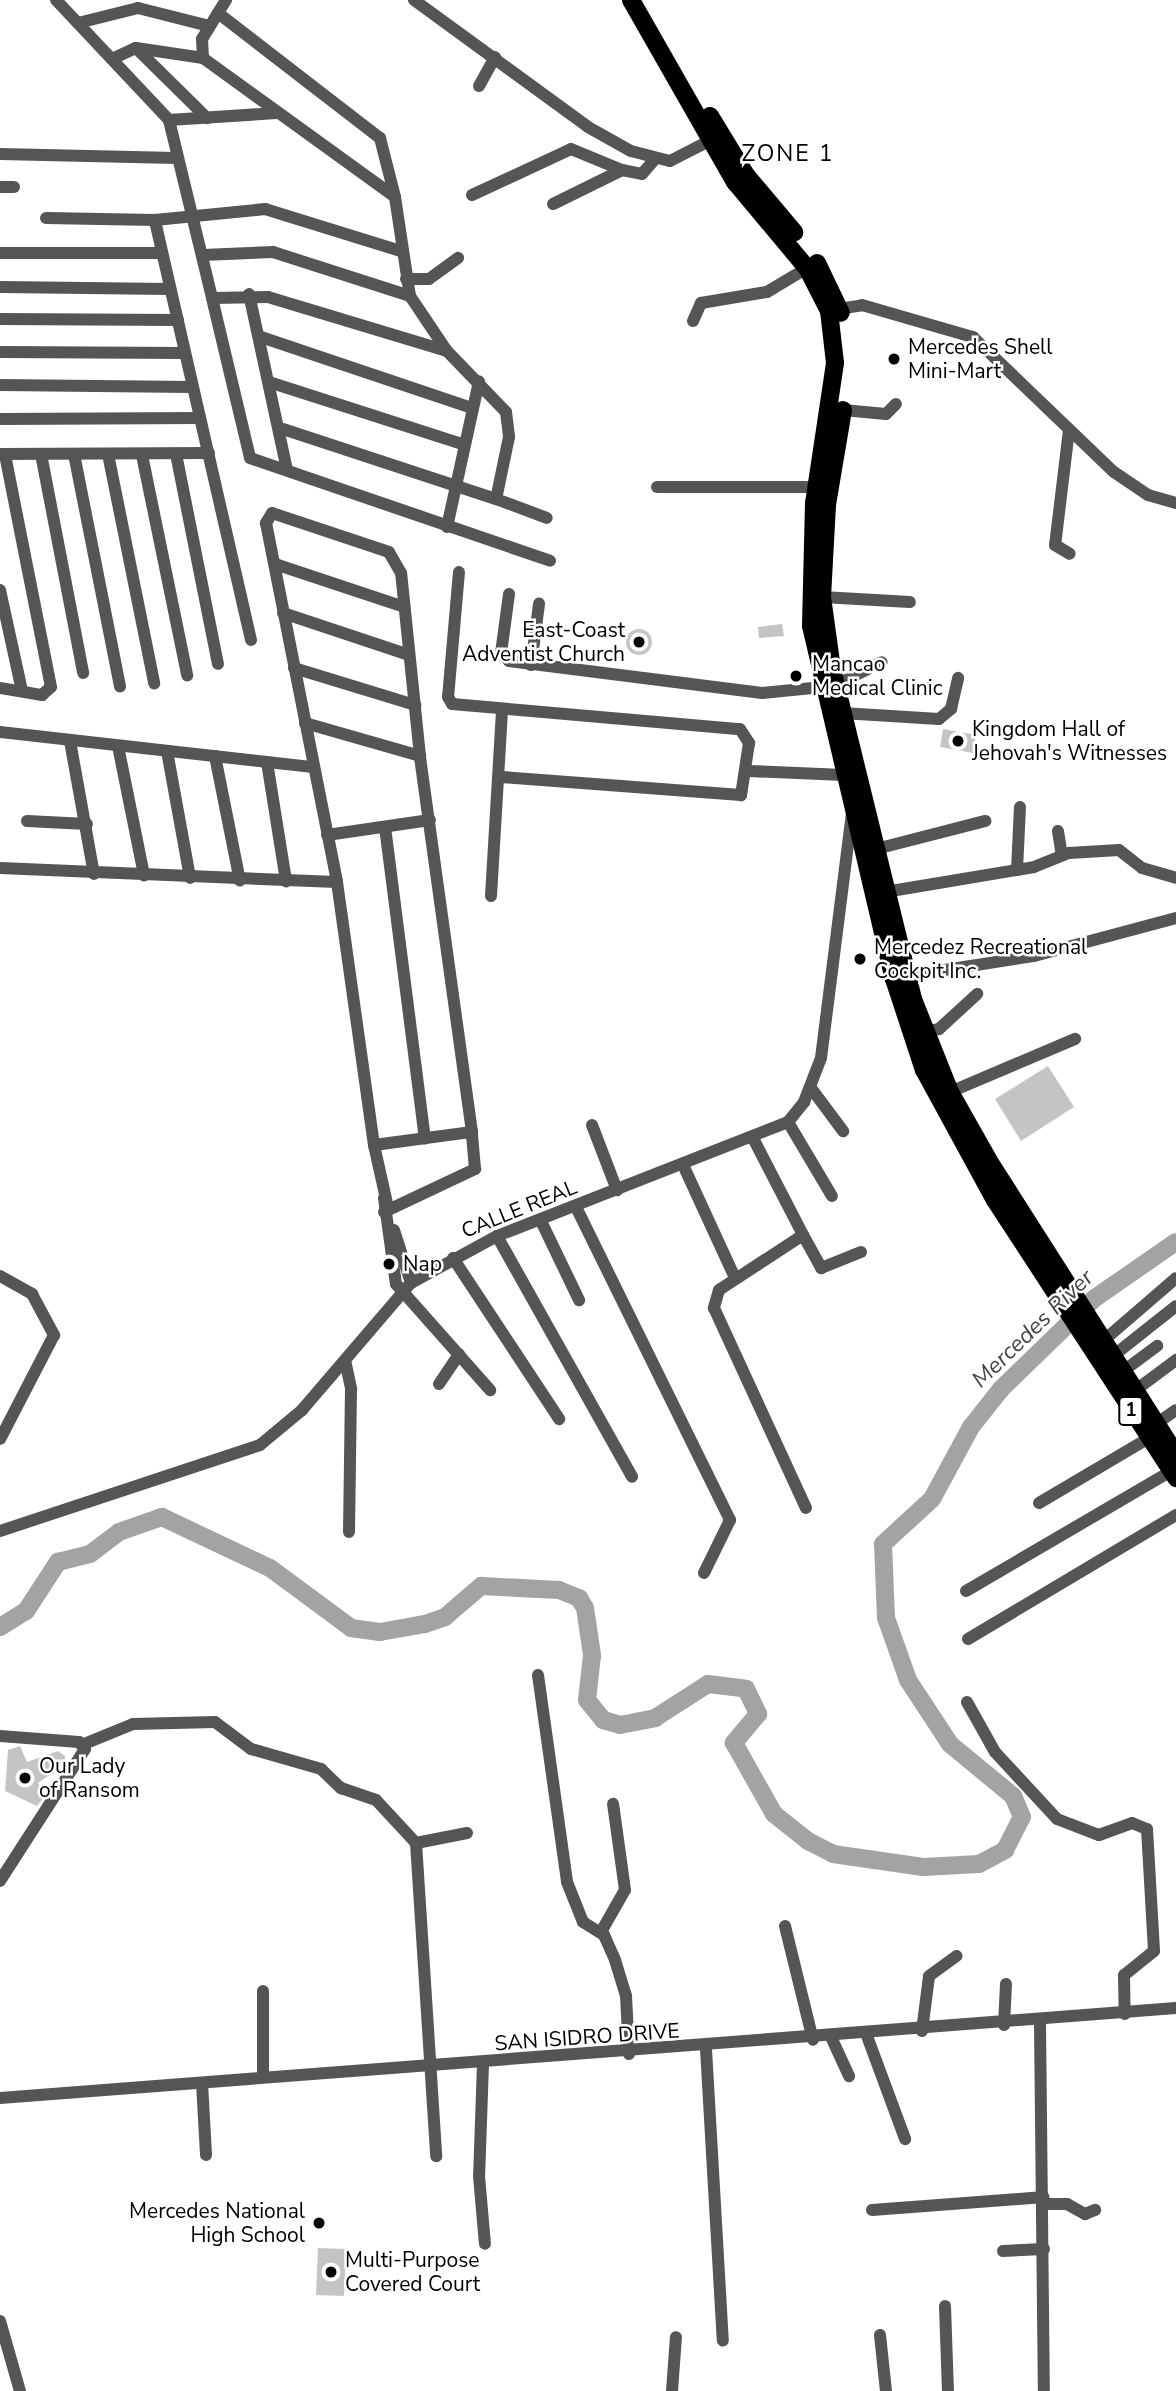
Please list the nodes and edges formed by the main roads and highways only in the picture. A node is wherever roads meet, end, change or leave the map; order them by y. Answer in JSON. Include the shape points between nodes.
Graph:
{"nodes":[{"id":1,"x":631,"y":0,"type":"edge"},
{"id":2,"x":646,"y":0,"type":"edge"},
{"id":3,"x":715,"y":138,"type":"junction"},
{"id":4,"x":834,"y":309,"type":"junction"},
{"id":5,"x":829,"y":686,"type":"junction"},
{"id":6,"x":1056,"y":1283,"type":"junction"},
{"id":7,"x":1104,"y":1349,"type":"junction"},
{"id":8,"x":1129,"y":1395,"type":"junction"},
{"id":9,"x":1174,"y":1468,"type":"edge"}],
"edges":[{"from":1,"to":3,"type":"highway","number":"1"},
{"from":2,"to":3,"type":"highway","number":"1"},
{"from":3,"to":4,"type":"highway","number":"1","via":[[734,182],[807,268]]},
{"from":3,"to":4,"type":"highway","number":"1","via":[[817,262]]},
{"from":4,"to":5,"type":"highway","number":"1","via":[[847,353],[827,505],[822,597]]},
{"from":4,"to":5,"type":"highway","number":"1","via":[[835,363],[817,487],[809,598]]},
{"from":5,"to":6,"type":"highway","number":"1","via":[[842,713],[924,1032],[950,1093]]},
{"from":5,"to":6,"type":"highway","number":"1","via":[[852,812],[924,1070]]},
{"from":6,"to":7,"type":"highway","number":"1"},
{"from":7,"to":8,"type":"highway","number":"1"},
{"from":7,"to":8,"type":"highway","number":"1"},
{"from":8,"to":9,"type":"highway","number":"1"}]}
